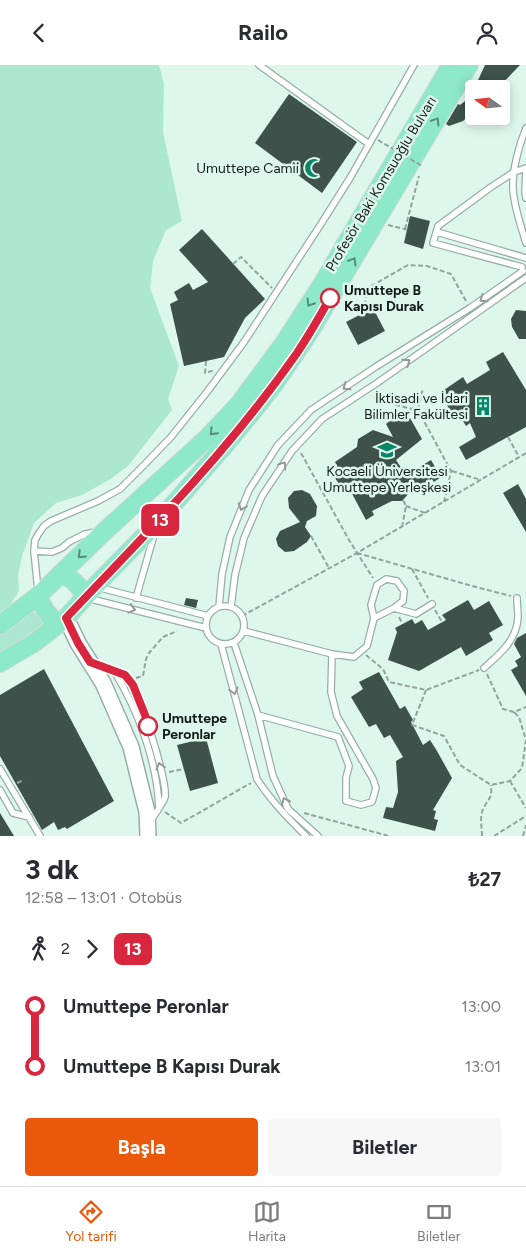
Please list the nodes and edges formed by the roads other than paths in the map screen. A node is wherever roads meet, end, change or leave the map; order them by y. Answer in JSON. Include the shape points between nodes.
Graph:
{"nodes":[{"id":1,"x":259,"y":65,"type":"edge"},
{"id":2,"x":414,"y":65,"type":"edge"},
{"id":3,"x":451,"y":65,"type":"edge"},
{"id":4,"x":469,"y":65,"type":"edge"},
{"id":5,"x":526,"y":128,"type":"edge"},
{"id":6,"x":369,"y":144,"type":"junction"},
{"id":7,"x":526,"y":168,"type":"edge"},
{"id":8,"x":514,"y":172,"type":"junction"},
{"id":9,"x":526,"y":198,"type":"edge"},
{"id":10,"x":436,"y":231,"type":"junction"},
{"id":11,"x":526,"y":243,"type":"edge"},
{"id":12,"x":526,"y":259,"type":"edge"},
{"id":13,"x":524,"y":273,"type":"edge"},
{"id":14,"x":157,"y":523,"type":"junction"},
{"id":15,"x":106,"y":530,"type":"junction"},
{"id":16,"x":34,"y":551,"type":"junction"},
{"id":17,"x":60,"y":574,"type":"junction"},
{"id":18,"x":90,"y":592,"type":"junction"},
{"id":19,"x":39,"y":595,"type":"junction"},
{"id":20,"x":136,"y":598,"type":"junction"},
{"id":21,"x":517,"y":598,"type":"road end"},
{"id":22,"x":432,"y":604,"type":"road end"},
{"id":23,"x":219,"y":607,"type":"junction"},
{"id":24,"x":231,"y":607,"type":"junction"},
{"id":25,"x":394,"y":608,"type":"junction"},
{"id":26,"x":208,"y":616,"type":"junction"},
{"id":27,"x":374,"y":617,"type":"junction"},
{"id":28,"x":62,"y":621,"type":"junction"},
{"id":29,"x":0,"y":625,"type":"edge"},
{"id":30,"x":206,"y":628,"type":"junction"},
{"id":31,"x":244,"y":631,"type":"junction"},
{"id":32,"x":234,"y":643,"type":"junction"},
{"id":33,"x":221,"y":644,"type":"junction"},
{"id":34,"x":332,"y":654,"type":"junction"},
{"id":35,"x":90,"y":662,"type":"junction"},
{"id":36,"x":0,"y":663,"type":"edge"},
{"id":37,"x":484,"y":668,"type":"road end"},
{"id":38,"x":114,"y":670,"type":"junction"},
{"id":39,"x":258,"y":715,"type":"junction"},
{"id":40,"x":0,"y":769,"type":"edge"},
{"id":41,"x":0,"y":790,"type":"edge"},
{"id":42,"x":158,"y":808,"type":"junction"},
{"id":43,"x":29,"y":817,"type":"junction"},
{"id":44,"x":148,"y":831,"type":"edge"},
{"id":45,"x":40,"y":836,"type":"edge"},
{"id":46,"x":306,"y":836,"type":"edge"},
{"id":47,"x":318,"y":836,"type":"edge"}],
"edges":[{"from":1,"to":6,"type":"lane"},
{"from":2,"to":6,"type":"lane"},
{"from":3,"to":15,"type":"highway","name":"Profesör Baki Komsuoğlu Bulvarı","one_way":true,"via":[[321,286],[252,387],[206,439]]},
{"from":14,"to":4,"type":"highway","name":"Profesör Baki Komsuoğlu Bulvarı","one_way":true,"via":[[226,444],[311,330]]},
{"from":5,"to":8,"type":"lane"},
{"from":6,"to":16,"type":"lane","via":[[244,342],[171,437],[120,489],[44,526],[35,540]]},
{"from":7,"to":8,"type":"lane"},
{"from":7,"to":9,"type":"lane"},
{"from":8,"to":10,"type":"lane","via":[[438,226]]},
{"from":8,"to":11,"type":"lane","via":[[513,189]]},
{"from":10,"to":12,"type":"lane"},
{"from":10,"to":13,"type":"lane","via":[[433,243]]},
{"from":12,"to":13,"type":"lane"},
{"from":13,"to":23,"type":"lane","one_way":true,"via":[[311,410],[278,445],[249,490],[230,537]]},
{"from":24,"to":13,"type":"lane","one_way":true,"via":[[244,538],[262,496],[292,451],[322,419],[377,383]]},
{"from":14,"to":18,"type":"highway","name":"Profesör Baki Komsuoğlu Bulvarı"},
{"from":14,"to":20,"type":"lane"},
{"from":15,"to":16,"type":"lane","via":[[85,534],[52,552]]},
{"from":15,"to":17,"type":"highway","name":"Profesör Baki Komsuoğlu Bulvarı","one_way":true},
{"from":16,"to":19,"type":"lane"},
{"from":17,"to":18,"type":"highway"},
{"from":17,"to":19,"type":"highway","name":"Profesör Baki Komsuoğlu Bulvarı"},
{"from":18,"to":20,"type":"lane"},
{"from":18,"to":28,"type":"highway","name":"Profesör Baki Komsuoğlu Bulvarı"},
{"from":18,"to":30,"type":"lane","one_way":true},
{"from":19,"to":28,"type":"highway","via":[[40,603],[51,618]]},
{"from":19,"to":29,"type":"highway","name":"Profesör Baki Komsuoğlu Bulvarı"},
{"from":20,"to":26,"type":"lane"},
{"from":21,"to":37,"type":"lane","via":[[516,631],[504,650]]},
{"from":22,"to":25,"type":"lane","via":[[416,614]]},
{"from":23,"to":24,"type":"lane"},
{"from":23,"to":26,"type":"lane"},
{"from":24,"to":31,"type":"lane","via":[[242,615]]},
{"from":25,"to":27,"type":"lane"},
{"from":25,"to":27,"type":"lane","via":[[403,601],[404,591],[397,581],[386,579],[377,585],[371,605]]},
{"from":26,"to":30,"type":"lane"},
{"from":27,"to":34,"type":"lane","via":[[367,646],[362,651],[354,657]]},
{"from":28,"to":35,"type":"main road"},
{"from":28,"to":36,"type":"highway","name":"Profesör Baki Komsuoğlu Bulvarı","via":[[34,643]]},
{"from":30,"to":33,"type":"lane","via":[[210,638]]},
{"from":31,"to":32,"type":"lane"},
{"from":31,"to":34,"type":"lane"},
{"from":32,"to":33,"type":"lane"},
{"from":32,"to":39,"type":"lane"},
{"from":33,"to":46,"type":"lane","one_way":true,"via":[[257,779],[267,795]]},
{"from":34,"to":39,"type":"lane","via":[[331,692],[337,716],[373,779],[376,788],[372,802],[361,805],[346,801],[349,766],[338,737]]},
{"from":35,"to":38,"type":"lane"},
{"from":35,"to":44,"type":"main road","via":[[103,683],[131,747],[147,812]]},
{"from":38,"to":42,"type":"lane","via":[[140,723],[158,790]]},
{"from":42,"to":38,"type":"lane","one_way":true,"via":[[165,797],[162,774],[145,715],[133,685],[125,675]]},
{"from":47,"to":39,"type":"lane","one_way":true,"via":[[288,809],[271,769]]},
{"from":40,"to":43,"type":"lane"},
{"from":41,"to":43,"type":"lane","via":[[13,813]]},
{"from":42,"to":44,"type":"lane"},
{"from":43,"to":45,"type":"lane"}]}
